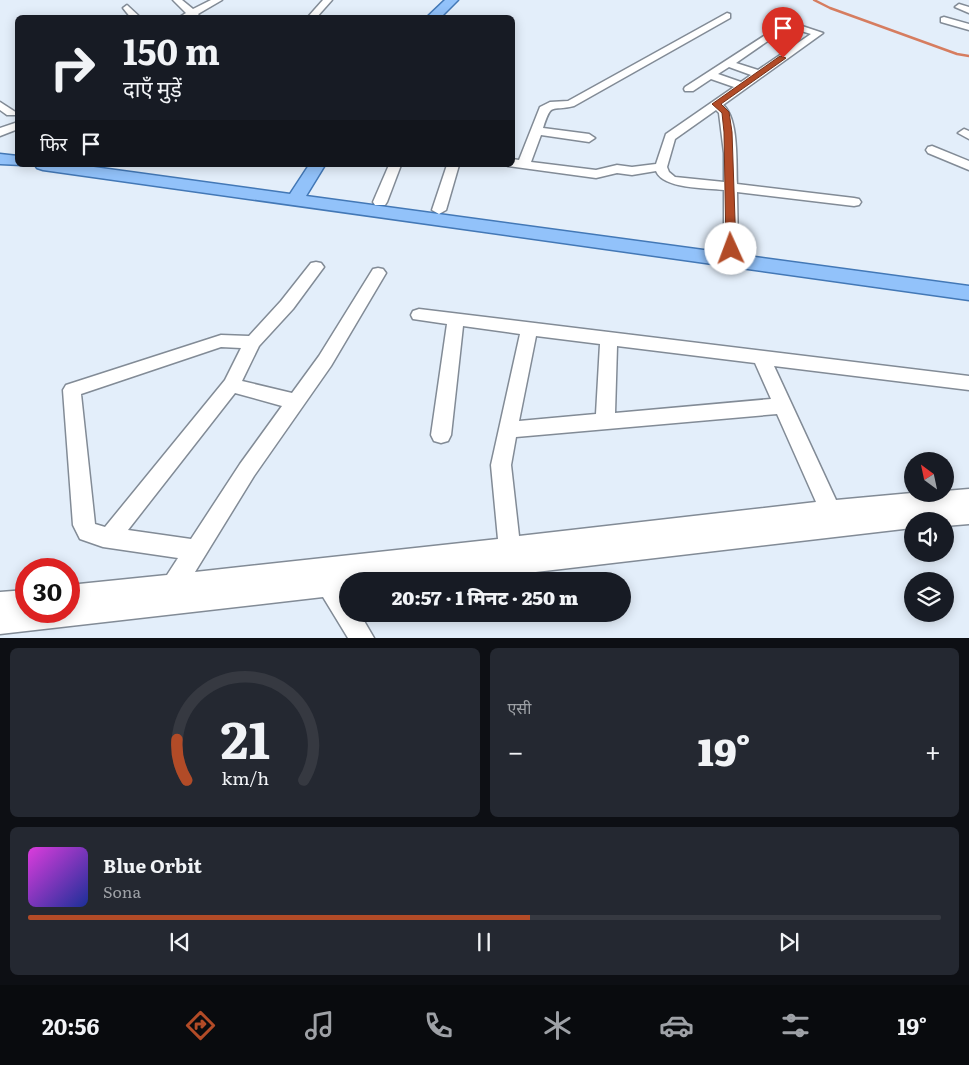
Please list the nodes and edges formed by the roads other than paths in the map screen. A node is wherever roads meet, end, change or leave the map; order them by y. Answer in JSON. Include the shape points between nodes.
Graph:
{"nodes":[{"id":1,"x":177,"y":0,"type":"edge"},
{"id":2,"x":218,"y":0,"type":"edge"},
{"id":3,"x":328,"y":0,"type":"edge"},
{"id":4,"x":452,"y":0,"type":"edge"},
{"id":5,"x":959,"y":7,"type":"dead end"},
{"id":6,"x":127,"y":8,"type":"dead end"},
{"id":7,"x":969,"y":10,"type":"edge"},
{"id":8,"x":134,"y":15,"type":"edge"},
{"id":9,"x":194,"y":15,"type":"edge"},
{"id":10,"x":313,"y":15,"type":"edge"},
{"id":11,"x":435,"y":15,"type":"edge"},
{"id":12,"x":727,"y":16,"type":"dead end"},
{"id":13,"x":944,"y":20,"type":"dead end"},
{"id":14,"x":969,"y":27,"type":"edge"},
{"id":15,"x":751,"y":47,"type":"junction"},
{"id":16,"x":783,"y":58,"type":"junction"},
{"id":17,"x":726,"y":63,"type":"junction"},
{"id":18,"x":759,"y":74,"type":"junction"},
{"id":19,"x":710,"y":75,"type":"junction"},
{"id":20,"x":742,"y":86,"type":"junction"},
{"id":21,"x":689,"y":89,"type":"dead end"},
{"id":22,"x":716,"y":104,"type":"junction"},
{"id":23,"x":0,"y":105,"type":"edge"},
{"id":24,"x":11,"y":113,"type":"dead end"},
{"id":25,"x":15,"y":125,"type":"edge"},
{"id":26,"x":536,"y":130,"type":"junction"},
{"id":27,"x":0,"y":132,"type":"edge"},
{"id":28,"x":589,"y":138,"type":"dead end"},
{"id":29,"x":932,"y":150,"type":"dead end"},
{"id":30,"x":0,"y":151,"type":"edge"},
{"id":31,"x":15,"y":153,"type":"edge"},
{"id":32,"x":0,"y":159,"type":"edge"},
{"id":33,"x":15,"y":161,"type":"edge"},
{"id":34,"x":518,"y":164,"type":"edge"},
{"id":35,"x":969,"y":166,"type":"edge"},
{"id":36,"x":59,"y":167,"type":"edge"},
{"id":37,"x":123,"y":167,"type":"edge"},
{"id":38,"x":316,"y":167,"type":"edge"},
{"id":39,"x":394,"y":167,"type":"edge"},
{"id":40,"x":452,"y":167,"type":"edge"},
{"id":41,"x":662,"y":167,"type":"junction"},
{"id":42,"x":729,"y":186,"type":"junction"},
{"id":43,"x":298,"y":196,"type":"junction"},
{"id":44,"x":380,"y":202,"type":"junction"},
{"id":45,"x":854,"y":202,"type":"dead end"},
{"id":46,"x":439,"y":210,"type":"junction"},
{"id":47,"x":731,"y":249,"type":"junction"},
{"id":48,"x":316,"y":268,"type":"dead end"},
{"id":49,"x":378,"y":273,"type":"dead end"},
{"id":50,"x":969,"y":280,"type":"edge"},
{"id":51,"x":969,"y":293,"type":"edge"},
{"id":52,"x":420,"y":315,"type":"dead end"},
{"id":53,"x":456,"y":320,"type":"junction"},
{"id":54,"x":529,"y":330,"type":"junction"},
{"id":55,"x":609,"y":339,"type":"junction"},
{"id":56,"x":253,"y":342,"type":"junction"},
{"id":57,"x":760,"y":357,"type":"junction"},
{"id":58,"x":969,"y":382,"type":"edge"},
{"id":59,"x":231,"y":385,"type":"junction"},
{"id":60,"x":296,"y":402,"type":"junction"},
{"id":61,"x":783,"y":406,"type":"junction"},
{"id":62,"x":605,"y":421,"type":"junction"},
{"id":63,"x":508,"y":430,"type":"junction"},
{"id":64,"x":441,"y":435,"type":"dead end"},
{"id":65,"x":969,"y":498,"type":"edge"},
{"id":66,"x":830,"y":510,"type":"junction"},
{"id":67,"x":969,"y":514,"type":"edge"},
{"id":68,"x":109,"y":538,"type":"junction"},
{"id":69,"x":510,"y":548,"type":"junction"},
{"id":70,"x":196,"y":550,"type":"junction"},
{"id":71,"x":442,"y":572,"type":"edge"},
{"id":72,"x":174,"y":584,"type":"junction"},
{"id":73,"x":338,"y":584,"type":"edge"},
{"id":74,"x":80,"y":597,"type":"edge"},
{"id":75,"x":121,"y":600,"type":"junction"},
{"id":76,"x":15,"y":602,"type":"edge"},
{"id":77,"x":0,"y":604,"type":"edge"},
{"id":78,"x":0,"y":622,"type":"edge"},
{"id":79,"x":362,"y":638,"type":"edge"}],
"edges":[{"from":1,"to":9,"type":"street"},
{"from":2,"to":9,"type":"street"},
{"from":3,"to":10,"type":"street"},
{"from":4,"to":11,"type":"main road"},
{"from":5,"to":7,"type":"street"},
{"from":6,"to":8,"type":"street"},
{"from":12,"to":26,"type":"street","via":[[570,104],[547,106]]},
{"from":13,"to":14,"type":"street"},
{"from":15,"to":16,"type":"street"},
{"from":15,"to":16,"type":"street","via":[[787,24],[818,33]]},
{"from":15,"to":17,"type":"street"},
{"from":16,"to":18,"type":"street"},
{"from":17,"to":18,"type":"street"},
{"from":17,"to":19,"type":"street"},
{"from":18,"to":20,"type":"street"},
{"from":19,"to":20,"type":"street"},
{"from":19,"to":21,"type":"street"},
{"from":20,"to":22,"type":"street"},
{"from":22,"to":41,"type":"street","via":[[668,139]]},
{"from":22,"to":42,"type":"street","via":[[725,112],[730,153]]},
{"from":23,"to":24,"type":"street"},
{"from":25,"to":27,"type":"street"},
{"from":26,"to":28,"type":"street"},
{"from":26,"to":34,"type":"street"},
{"from":29,"to":35,"type":"street"},
{"from":30,"to":31,"type":"main road"},
{"from":32,"to":33,"type":"main road"},
{"from":34,"to":41,"type":"street","via":[[596,174],[617,169],[630,171]]},
{"from":36,"to":43,"type":"main road"},
{"from":37,"to":43,"type":"main road"},
{"from":38,"to":43,"type":"main road"},
{"from":39,"to":44,"type":"street"},
{"from":40,"to":46,"type":"street"},
{"from":41,"to":42,"type":"street","via":[[663,174],[670,180]]},
{"from":42,"to":45,"type":"street"},
{"from":42,"to":47,"type":"street"},
{"from":43,"to":44,"type":"main road"},
{"from":43,"to":51,"type":"main road"},
{"from":44,"to":46,"type":"main road"},
{"from":46,"to":47,"type":"main road"},
{"from":47,"to":50,"type":"main road"},
{"from":48,"to":56,"type":"street"},
{"from":49,"to":60,"type":"street"},
{"from":52,"to":53,"type":"street"},
{"from":53,"to":54,"type":"street"},
{"from":53,"to":64,"type":"street"},
{"from":54,"to":55,"type":"street"},
{"from":54,"to":63,"type":"street"},
{"from":55,"to":57,"type":"street"},
{"from":55,"to":62,"type":"street"},
{"from":56,"to":59,"type":"street"},
{"from":56,"to":68,"type":"street","via":[[221,341],[72,390],[84,525],[88,532]]},
{"from":57,"to":58,"type":"street"},
{"from":57,"to":61,"type":"street"},
{"from":59,"to":60,"type":"street"},
{"from":59,"to":68,"type":"street"},
{"from":60,"to":70,"type":"street","via":[[247,470]]},
{"from":61,"to":62,"type":"street"},
{"from":61,"to":66,"type":"street"},
{"from":62,"to":63,"type":"street"},
{"from":63,"to":69,"type":"street","via":[[501,470]]},
{"from":65,"to":66,"type":"street"},
{"from":66,"to":69,"type":"street"},
{"from":67,"to":71,"type":"street"},
{"from":68,"to":70,"type":"street"},
{"from":69,"to":72,"type":"street"},
{"from":70,"to":72,"type":"street"},
{"from":72,"to":75,"type":"street"},
{"from":73,"to":75,"type":"street"},
{"from":73,"to":79,"type":"street"},
{"from":74,"to":75,"type":"street"},
{"from":75,"to":78,"type":"street"},
{"from":76,"to":77,"type":"street"}]}
